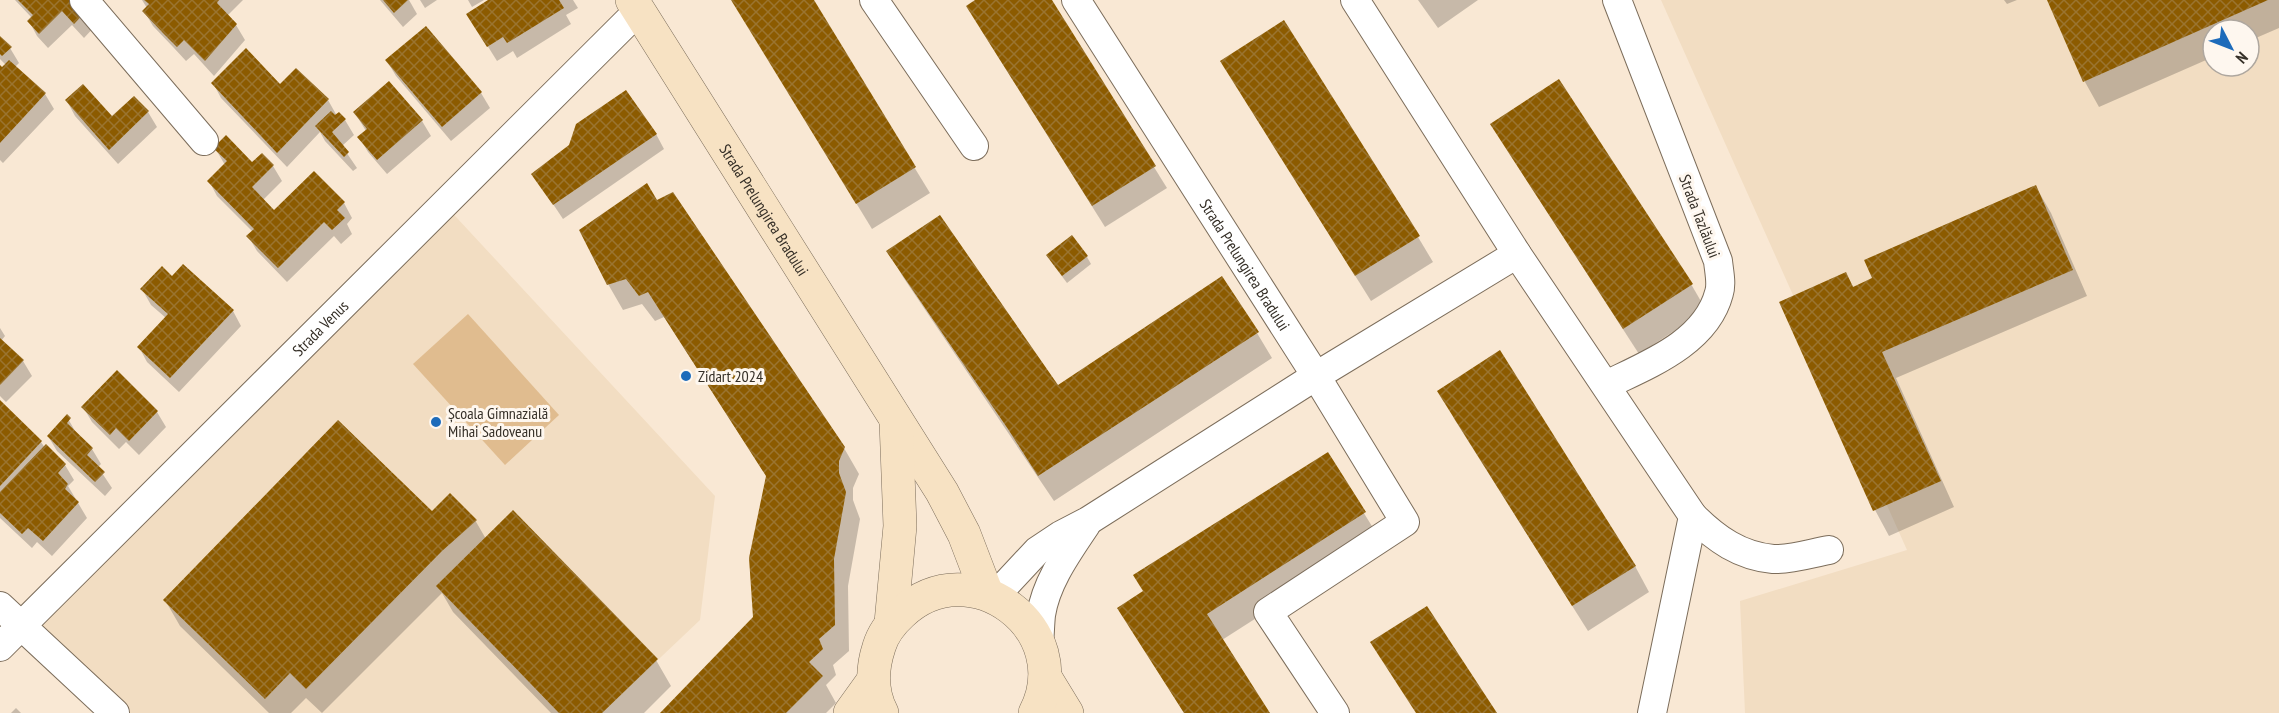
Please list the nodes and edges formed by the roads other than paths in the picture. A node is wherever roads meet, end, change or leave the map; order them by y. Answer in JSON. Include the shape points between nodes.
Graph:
{"nodes":[{"id":1,"x":84,"y":0,"type":"edge"},
{"id":2,"x":874,"y":0,"type":"edge"},
{"id":3,"x":1076,"y":0,"type":"edge"},
{"id":4,"x":1355,"y":0,"type":"edge"},
{"id":5,"x":1617,"y":0,"type":"edge"},
{"id":6,"x":635,"y":5,"type":"edge"},
{"id":7,"x":204,"y":141,"type":"dead end"},
{"id":8,"x":975,"y":146,"type":"dead end"},
{"id":9,"x":1517,"y":254,"type":"junction"},
{"id":10,"x":1316,"y":376,"type":"junction"},
{"id":11,"x":1606,"y":385,"type":"junction"},
{"id":12,"x":896,"y":419,"type":"junction"},
{"id":13,"x":1693,"y":516,"type":"junction"},
{"id":14,"x":1088,"y":521,"type":"junction"},
{"id":15,"x":1829,"y":550,"type":"dead end"},
{"id":16,"x":991,"y":596,"type":"junction"},
{"id":17,"x":0,"y":606,"type":"edge"},
{"id":18,"x":891,"y":623,"type":"junction"},
{"id":19,"x":21,"y":626,"type":"junction"},
{"id":20,"x":1039,"y":643,"type":"junction"},
{"id":21,"x":0,"y":647,"type":"edge"},
{"id":22,"x":1045,"y":677,"type":"junction"},
{"id":23,"x":873,"y":681,"type":"junction"},
{"id":24,"x":115,"y":713,"type":"edge"},
{"id":25,"x":850,"y":713,"type":"edge"},
{"id":26,"x":882,"y":713,"type":"edge"},
{"id":27,"x":1035,"y":713,"type":"edge"},
{"id":28,"x":1067,"y":713,"type":"edge"},
{"id":29,"x":1335,"y":713,"type":"edge"},
{"id":30,"x":1652,"y":713,"type":"edge"}],
"edges":[{"from":1,"to":7,"type":"street"},
{"from":2,"to":8,"type":"street"},
{"from":3,"to":10,"type":"street","name":"Strada Prelungirea Bradului"},
{"from":4,"to":9,"type":"street"},
{"from":5,"to":11,"type":"street","name":"Strada Tazlăului","via":[[1718,261],[1720,291],[1710,318],[1671,354]]},
{"from":6,"to":12,"type":"street","name":"Strada Prelungirea Bradului"},
{"from":6,"to":19,"type":"street","name":"Strada Venus"},
{"from":9,"to":10,"type":"street"},
{"from":9,"to":11,"type":"street"},
{"from":10,"to":14,"type":"street"},
{"from":10,"to":29,"type":"street","name":"Strada Prelungirea Bradului","via":[[1405,522],[1269,612]]},
{"from":11,"to":13,"type":"street"},
{"from":12,"to":16,"type":"street","name":"Strada Prelungirea Bradului","via":[[948,502]]},
{"from":12,"to":18,"type":"street","via":[[900,526]]},
{"from":13,"to":15,"type":"street","via":[[1713,537],[1745,553],[1775,559]]},
{"from":13,"to":30,"type":"street"},
{"from":14,"to":16,"type":"street","via":[[1037,551]]},
{"from":14,"to":20,"type":"street","via":[[1049,588],[1041,613]]},
{"from":16,"to":18,"type":"street","via":[[961,589],[934,593],[911,605]]},
{"from":16,"to":20,"type":"street","via":[[1013,609]]},
{"from":17,"to":19,"type":"street"},
{"from":18,"to":23,"type":"street","via":[[881,640]]},
{"from":19,"to":21,"type":"street","name":"Strada Venus"},
{"from":19,"to":24,"type":"street"},
{"from":20,"to":22,"type":"street"},
{"from":22,"to":27,"type":"street"},
{"from":22,"to":28,"type":"street"},
{"from":23,"to":25,"type":"street"},
{"from":23,"to":26,"type":"street"}]}
